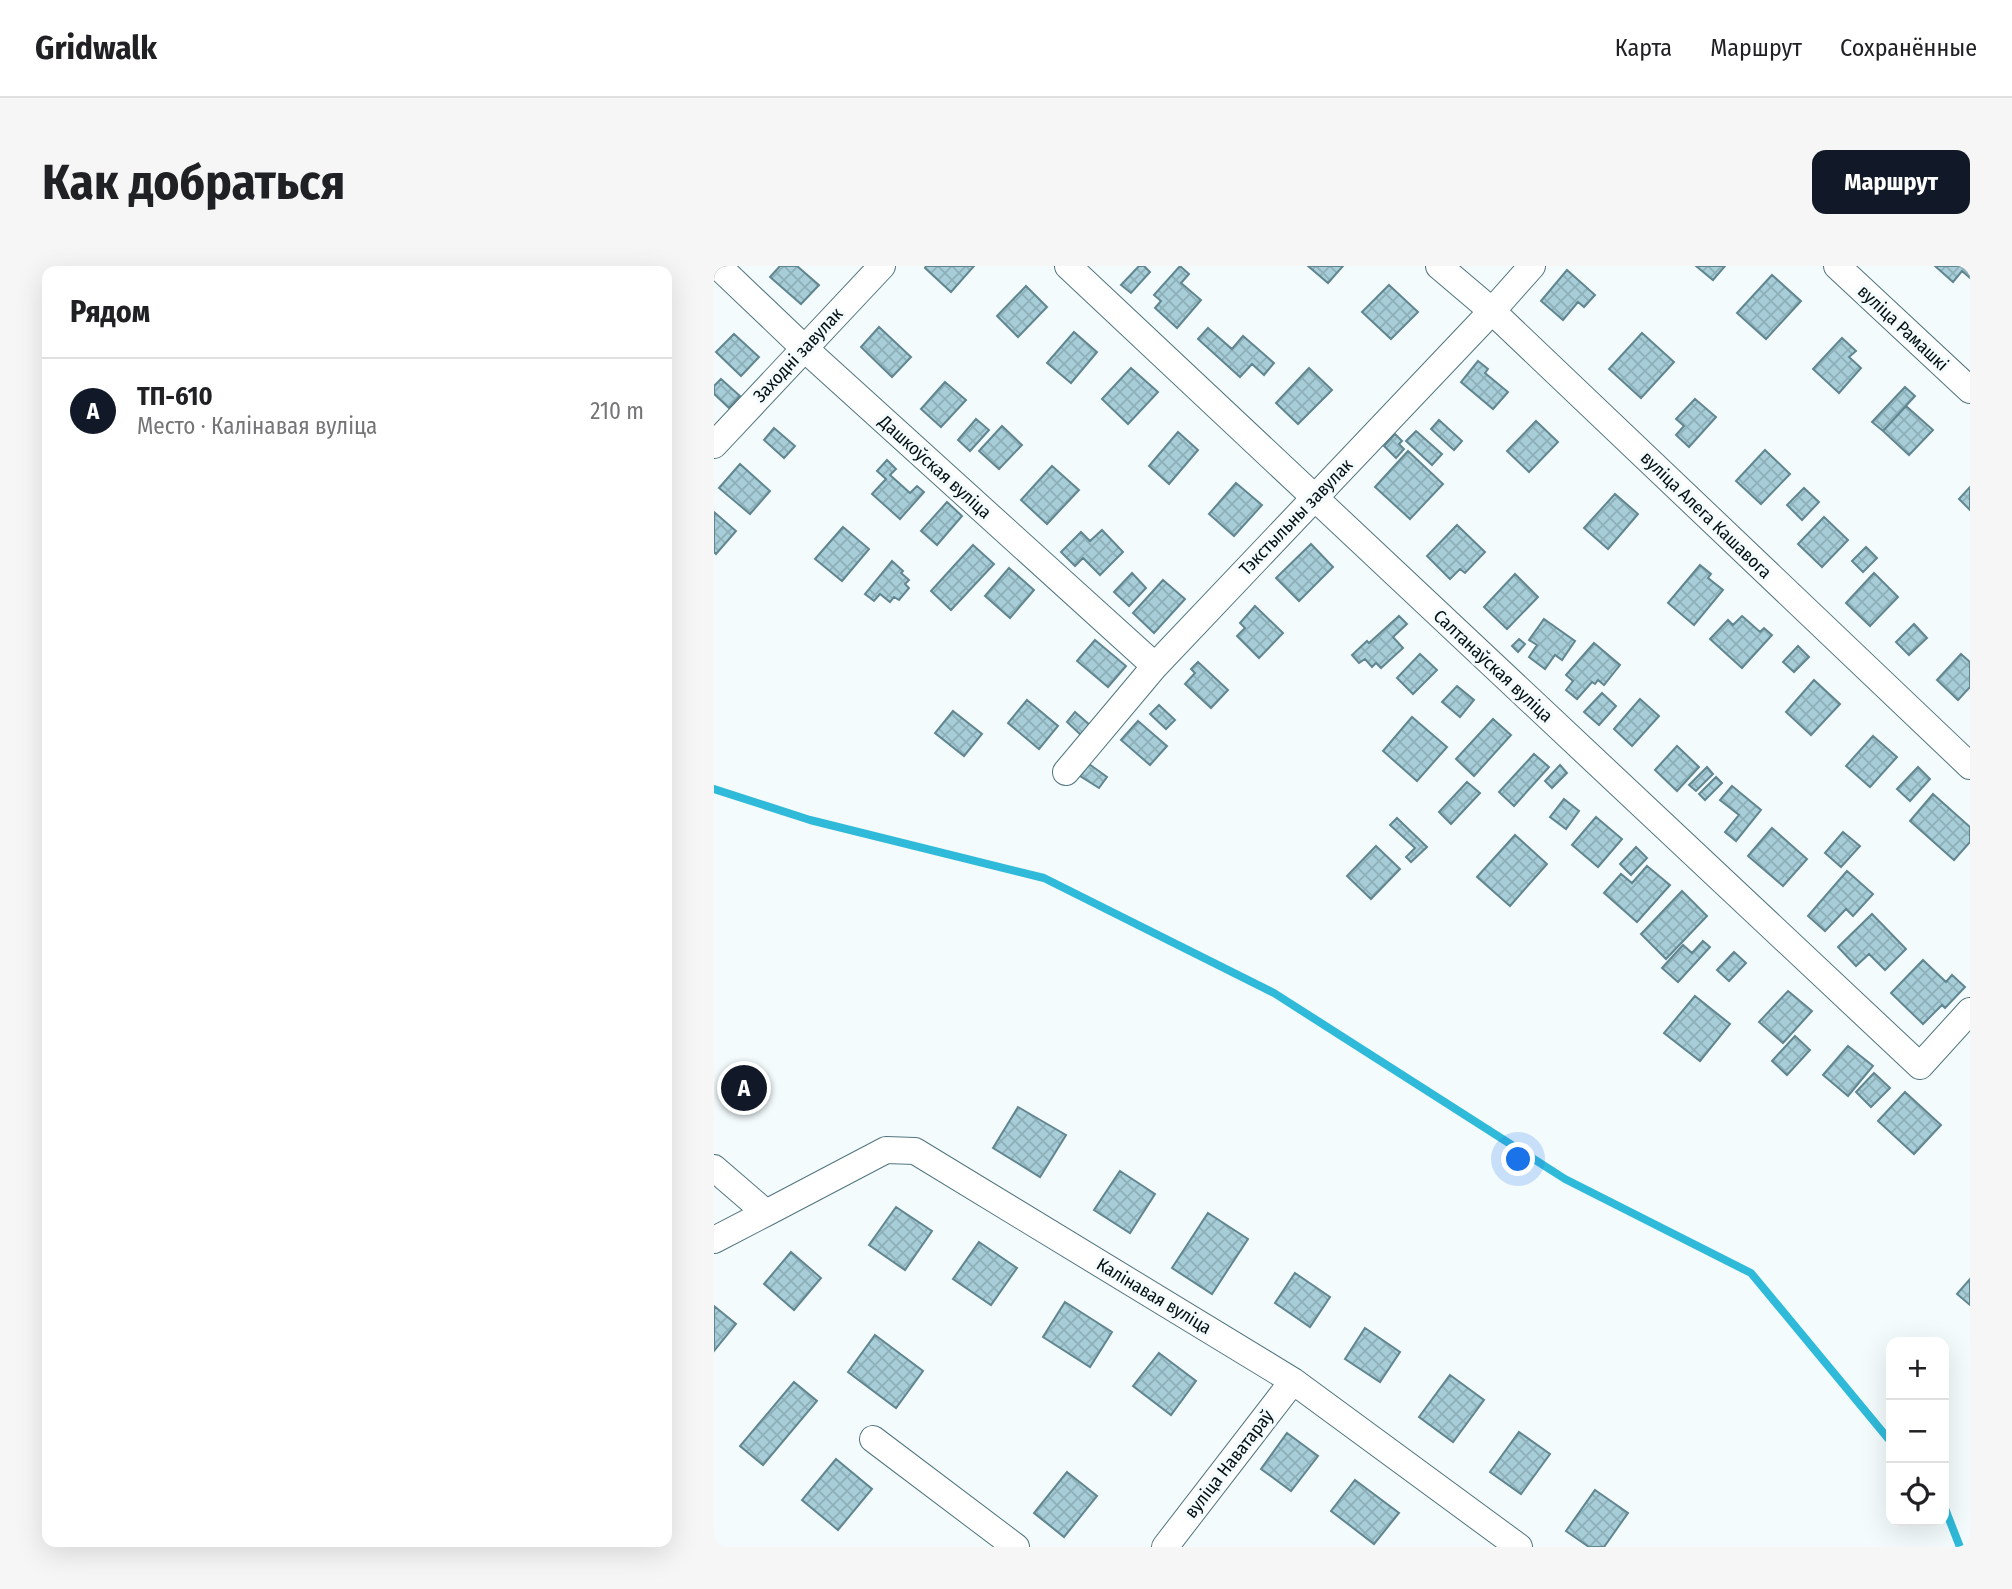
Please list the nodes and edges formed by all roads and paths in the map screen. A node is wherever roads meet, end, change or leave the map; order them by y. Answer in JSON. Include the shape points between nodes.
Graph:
{"nodes":[{"id":1,"x":718,"y":266,"type":"edge"},
{"id":2,"x":882,"y":266,"type":"edge"},
{"id":3,"x":1068,"y":266,"type":"edge"},
{"id":4,"x":1439,"y":266,"type":"edge"},
{"id":5,"x":1532,"y":266,"type":"edge"},
{"id":6,"x":1837,"y":266,"type":"edge"},
{"id":7,"x":1492,"y":311,"type":"junction"},
{"id":8,"x":804,"y":348,"type":"junction"},
{"id":9,"x":1970,"y":390,"type":"edge"},
{"id":10,"x":714,"y":445,"type":"edge"},
{"id":11,"x":1314,"y":499,"type":"junction"},
{"id":12,"x":1155,"y":666,"type":"junction"},
{"id":13,"x":1970,"y":766,"type":"edge"},
{"id":14,"x":1066,"y":772,"type":"dead end"},
{"id":15,"x":1970,"y":1012,"type":"edge"},
{"id":16,"x":714,"y":1168,"type":"edge"},
{"id":17,"x":765,"y":1213,"type":"junction"},
{"id":18,"x":714,"y":1240,"type":"edge"},
{"id":19,"x":1293,"y":1381,"type":"junction"},
{"id":20,"x":873,"y":1439,"type":"dead end"},
{"id":21,"x":1016,"y":1547,"type":"edge"},
{"id":22,"x":1165,"y":1547,"type":"edge"},
{"id":23,"x":1520,"y":1547,"type":"edge"}],
"edges":[{"from":1,"to":8,"type":"street","name":"Дашкоўская вуліца"},
{"from":2,"to":8,"type":"street","name":"Заходні завулак"},
{"from":3,"to":11,"type":"street","name":"Салтанаўская вуліца"},
{"from":4,"to":7,"type":"street","name":"вуліца Алега Кашавога"},
{"from":5,"to":7,"type":"street","name":"Тэкстыльны завулак"},
{"from":6,"to":9,"type":"street","name":"вуліца Рамашкі"},
{"from":7,"to":11,"type":"street","name":"Тэкстыльны завулак"},
{"from":7,"to":13,"type":"street","name":"вуліца Алега Кашавога"},
{"from":8,"to":10,"type":"street","name":"Заходні завулак"},
{"from":8,"to":12,"type":"street","name":"Дашкоўская вуліца"},
{"from":11,"to":12,"type":"street","name":"Тэкстыльны завулак"},
{"from":11,"to":15,"type":"street","name":"Салтанаўская вуліца","via":[[1920,1066]]},
{"from":12,"to":14,"type":"street","name":"Тэкстыльны завулак"},
{"from":16,"to":17,"type":"street"},
{"from":17,"to":18,"type":"street","name":"Калінавая вуліца"},
{"from":17,"to":19,"type":"street","name":"Калінавая вуліца","via":[[886,1150],[915,1151]]},
{"from":19,"to":22,"type":"street","name":"вуліца Наватараў"},
{"from":19,"to":23,"type":"street","name":"Калінавая вуліца"},
{"from":20,"to":21,"type":"street"}]}
